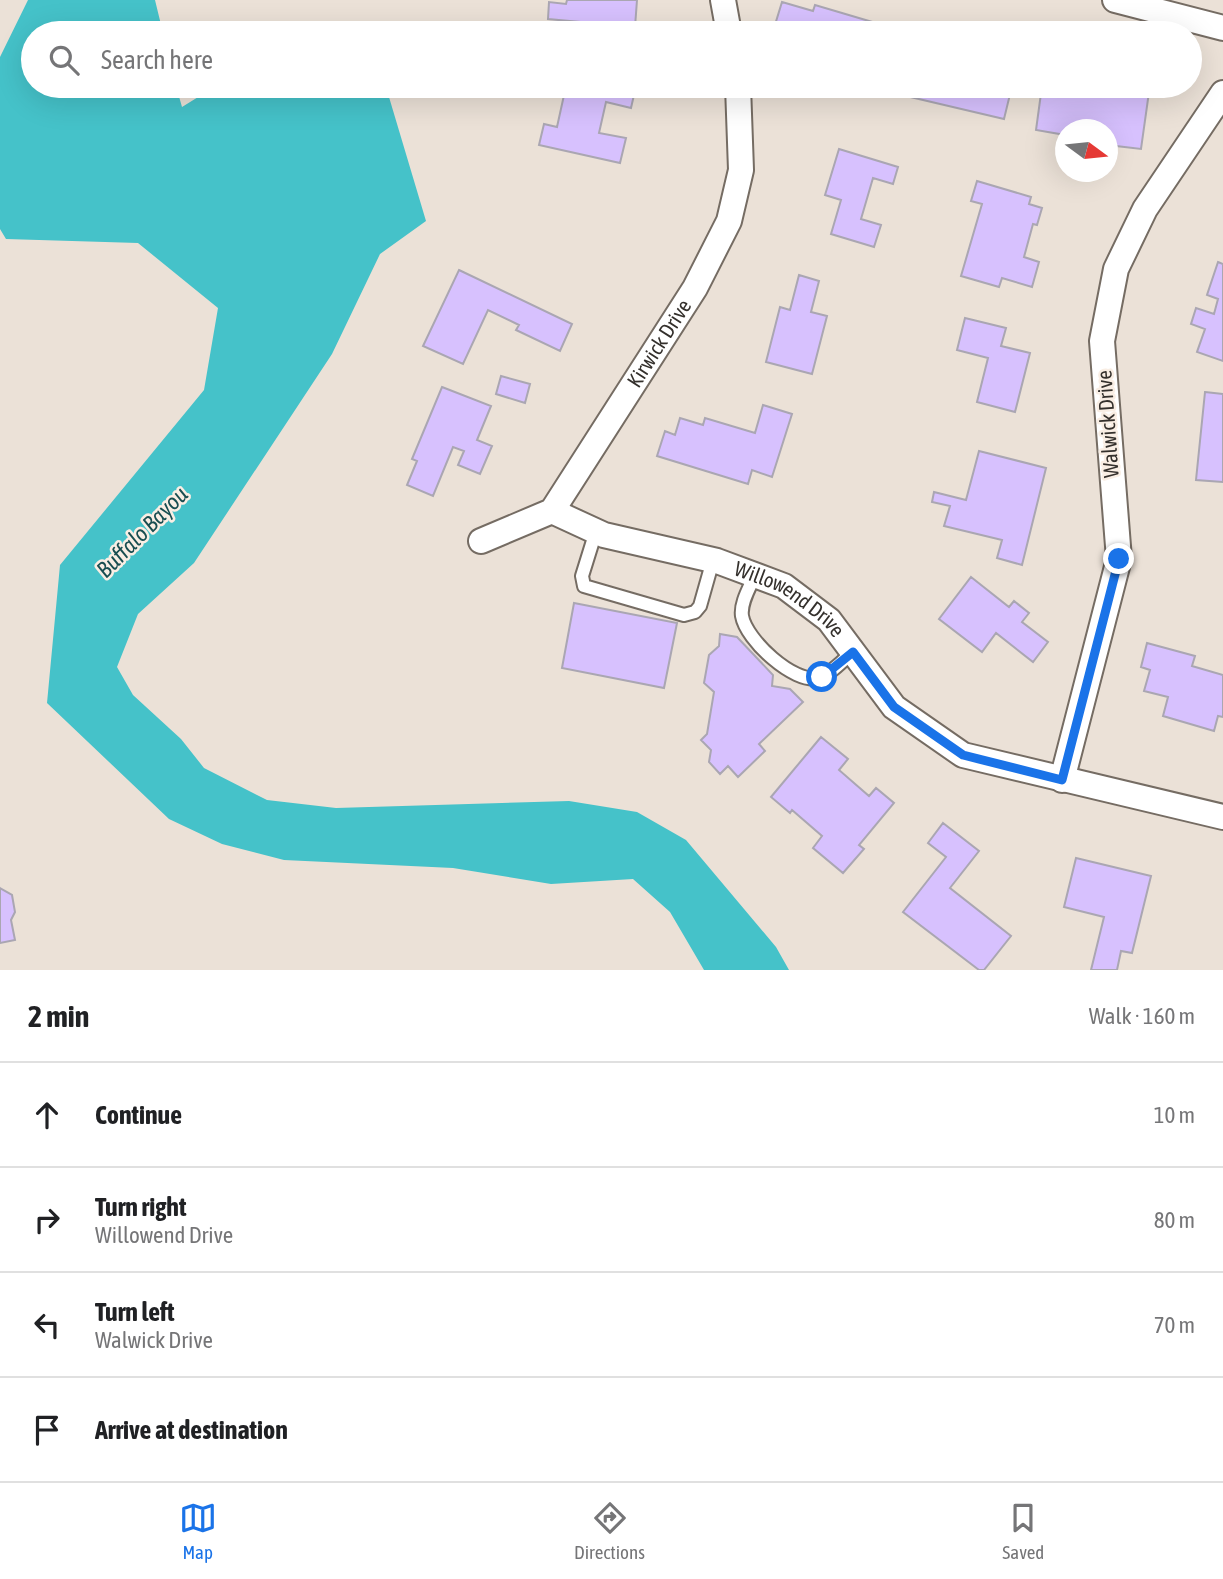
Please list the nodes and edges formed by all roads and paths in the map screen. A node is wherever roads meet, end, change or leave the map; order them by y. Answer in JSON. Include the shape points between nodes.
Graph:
{"nodes":[{"id":1,"x":723,"y":0,"type":"edge"},
{"id":2,"x":1115,"y":0,"type":"edge"},
{"id":3,"x":727,"y":21,"type":"edge"},
{"id":4,"x":1199,"y":21,"type":"edge"},
{"id":5,"x":1202,"y":22,"type":"edge"},
{"id":6,"x":1223,"y":27,"type":"edge"},
{"id":7,"x":1223,"y":93,"type":"edge"},
{"id":8,"x":738,"y":98,"type":"edge"},
{"id":9,"x":552,"y":511,"type":"junction"},
{"id":10,"x":596,"y":531,"type":"junction"},
{"id":11,"x":481,"y":541,"type":"dead end"},
{"id":12,"x":713,"y":560,"type":"junction"},
{"id":13,"x":755,"y":575,"type":"junction"},
{"id":14,"x":853,"y":652,"type":"junction"},
{"id":15,"x":1062,"y":780,"type":"junction"},
{"id":16,"x":1223,"y":817,"type":"edge"}],
"edges":[{"from":1,"to":3,"type":"street"},
{"from":2,"to":4,"type":"street"},
{"from":5,"to":6,"type":"street"},
{"from":7,"to":15,"type":"street","name":"Walwick Drive","via":[[1144,209],[1116,269],[1102,341],[1119,559]]},
{"from":8,"to":9,"type":"street","name":"Kirwick Drive","via":[[741,170],[729,221],[695,288]]},
{"from":9,"to":10,"type":"street","name":"Willowend Drive"},
{"from":9,"to":11,"type":"street"},
{"from":10,"to":12,"type":"street","name":"Willowend Drive"},
{"from":10,"to":12,"type":"lane","via":[[582,576],[584,586],[684,615],[700,606]]},
{"from":12,"to":13,"type":"street","name":"Willowend Drive"},
{"from":13,"to":14,"type":"street","name":"Willowend Drive","via":[[784,586],[829,620]]},
{"from":13,"to":14,"type":"lane","via":[[742,610],[743,621],[782,666],[809,680],[822,677]]},
{"from":14,"to":15,"type":"street","name":"Willowend Drive","via":[[894,707],[963,755]]},
{"from":15,"to":16,"type":"street","name":"Willowend Drive"}]}
